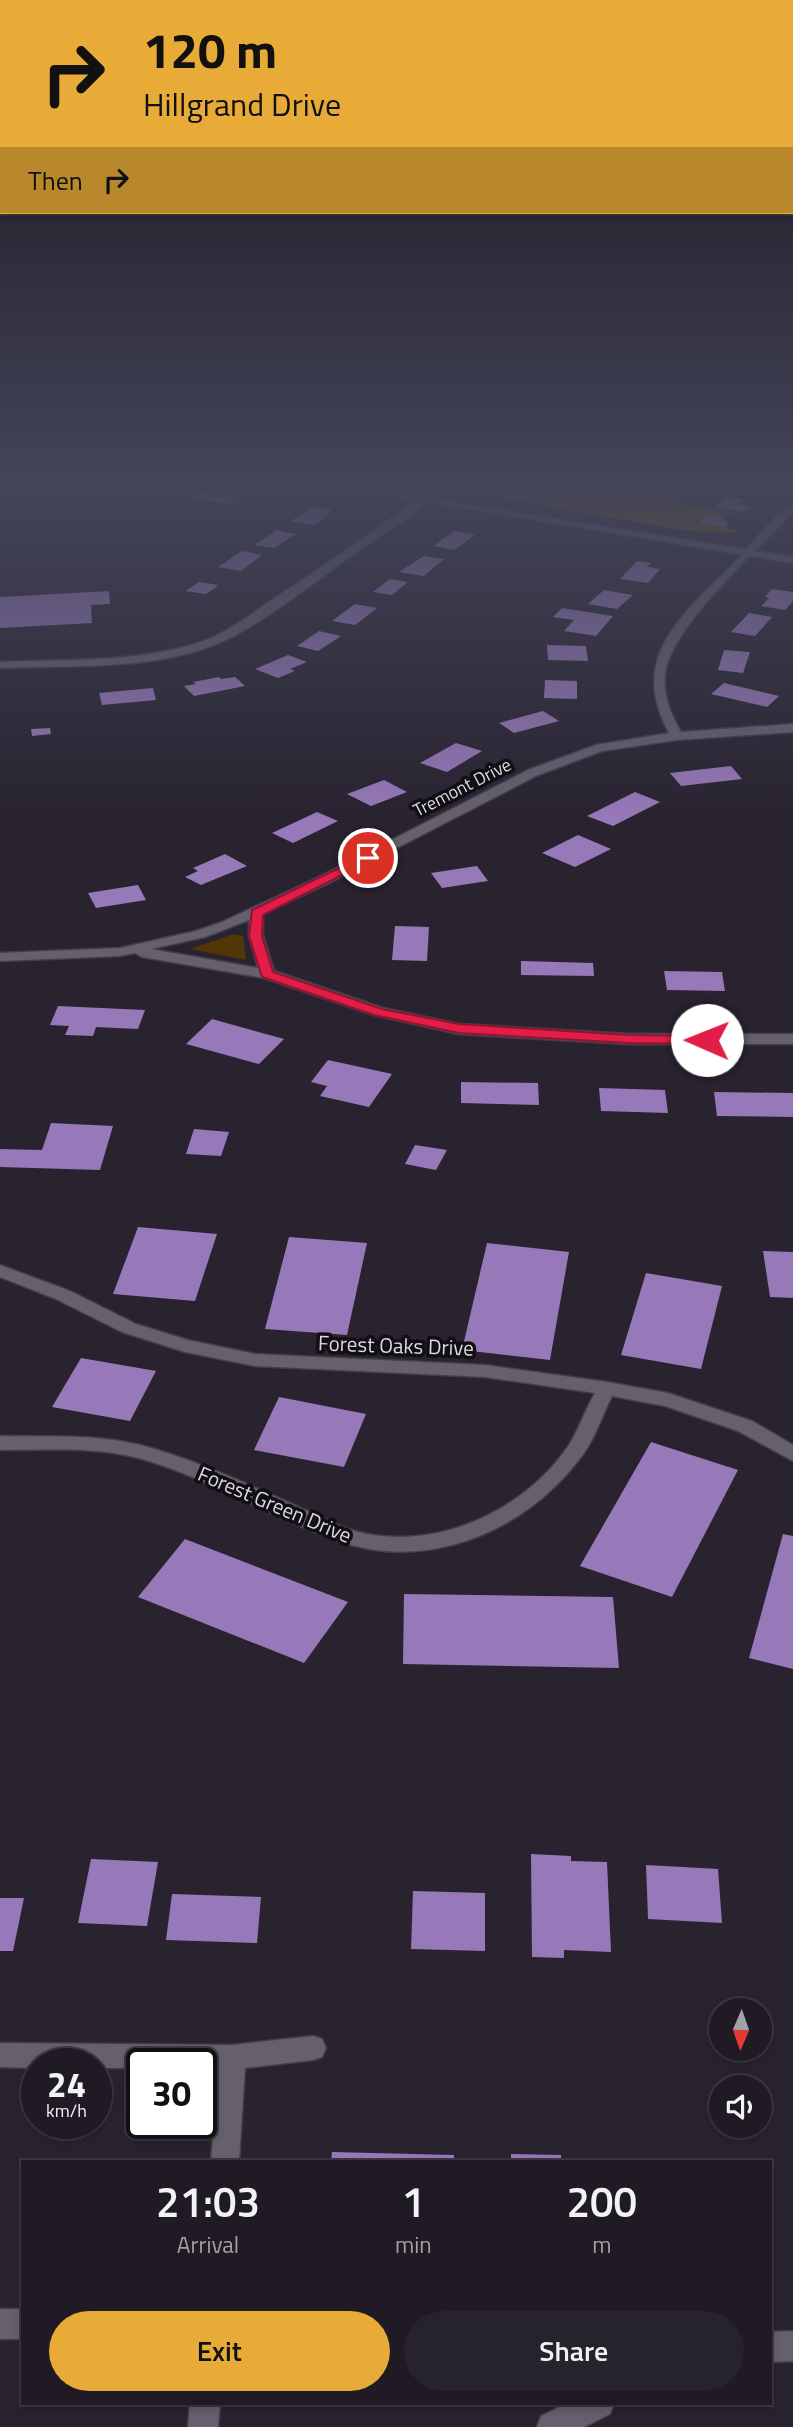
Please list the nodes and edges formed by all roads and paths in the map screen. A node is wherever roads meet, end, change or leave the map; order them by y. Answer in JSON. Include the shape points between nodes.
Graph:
{"nodes":[{"id":1,"x":287,"y":594,"type":"edge"},
{"id":2,"x":710,"y":594,"type":"edge"},
{"id":3,"x":0,"y":665,"type":"edge"},
{"id":4,"x":793,"y":728,"type":"edge"},
{"id":5,"x":677,"y":736,"type":"junction"},
{"id":6,"x":256,"y":913,"type":"junction"},
{"id":7,"x":120,"y":951,"type":"junction"},
{"id":8,"x":0,"y":957,"type":"edge"},
{"id":9,"x":267,"y":974,"type":"junction"},
{"id":10,"x":793,"y":1039,"type":"edge"},
{"id":11,"x":0,"y":1271,"type":"edge"},
{"id":12,"x":607,"y":1388,"type":"junction"},
{"id":13,"x":0,"y":1443,"type":"edge"},
{"id":14,"x":793,"y":1454,"type":"edge"},
{"id":15,"x":313,"y":2048,"type":"dead end"},
{"id":16,"x":0,"y":2055,"type":"edge"},
{"id":17,"x":232,"y":2057,"type":"junction"},
{"id":18,"x":225,"y":2160,"type":"edge"},
{"id":19,"x":0,"y":2324,"type":"edge"},
{"id":20,"x":21,"y":2324,"type":"edge"},
{"id":21,"x":793,"y":2346,"type":"edge"},
{"id":22,"x":772,"y":2347,"type":"edge"},
{"id":23,"x":205,"y":2405,"type":"edge"},
{"id":24,"x":595,"y":2405,"type":"edge"},
{"id":25,"x":203,"y":2427,"type":"edge"},
{"id":26,"x":552,"y":2427,"type":"edge"}],
"edges":[{"from":1,"to":3,"type":"street","via":[[242,626],[184,650]]},
{"from":2,"to":5,"type":"street","via":[[672,635],[657,679],[669,724]]},
{"from":4,"to":5,"type":"street","name":"Tremont Drive"},
{"from":5,"to":6,"type":"street","name":"Tremont Drive","via":[[600,748],[531,773]]},
{"from":6,"to":7,"type":"street","name":"Tremont Drive","via":[[200,934]]},
{"from":6,"to":9,"type":"street","via":[[256,936]]},
{"from":7,"to":8,"type":"street","name":"Tremont Drive"},
{"from":7,"to":9,"type":"street"},
{"from":9,"to":10,"type":"street","via":[[379,1012],[459,1029],[629,1039]]},
{"from":11,"to":12,"type":"street","name":"Forest Oaks Drive","via":[[63,1295],[129,1328],[255,1360],[485,1371]]},
{"from":12,"to":13,"type":"street","name":"Forest Green Drive","via":[[570,1458],[508,1515],[460,1537],[394,1546],[327,1530],[190,1468],[126,1448]]},
{"from":12,"to":14,"type":"street","name":"Forest Oaks Drive","via":[[668,1400],[745,1426]]},
{"from":15,"to":17,"type":"street"},
{"from":16,"to":17,"type":"street"},
{"from":17,"to":18,"type":"street"},
{"from":19,"to":20,"type":"street"},
{"from":21,"to":22,"type":"street"},
{"from":23,"to":25,"type":"street"},
{"from":24,"to":26,"type":"street"}]}
